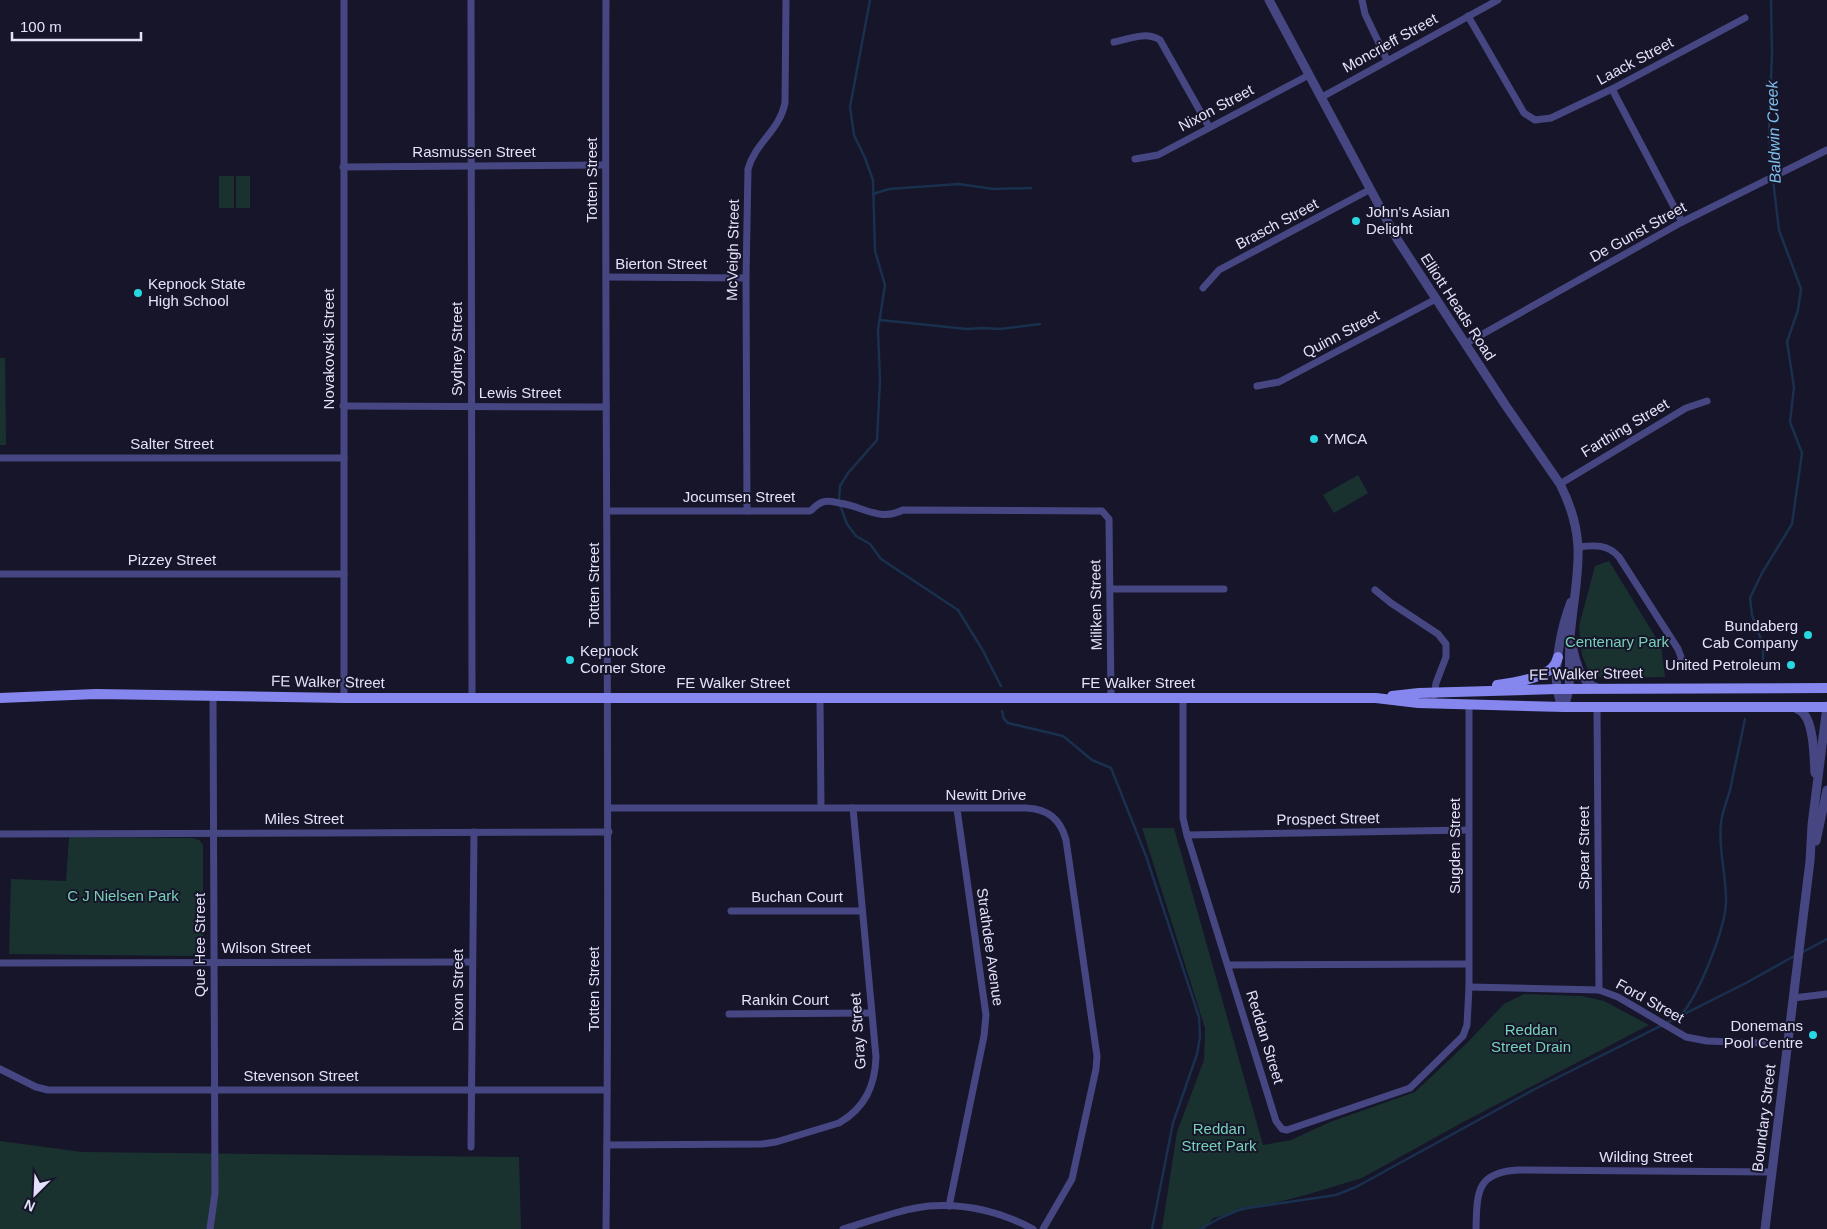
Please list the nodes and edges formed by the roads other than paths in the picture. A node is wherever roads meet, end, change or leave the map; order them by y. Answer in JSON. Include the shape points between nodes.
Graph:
{"nodes":[{"id":1,"x":344,"y":0,"type":"edge"},
{"id":2,"x":471,"y":0,"type":"edge"},
{"id":3,"x":606,"y":0,"type":"edge"},
{"id":4,"x":786,"y":0,"type":"edge"},
{"id":5,"x":1268,"y":0,"type":"edge"},
{"id":6,"x":1362,"y":0,"type":"edge"},
{"id":7,"x":1498,"y":0,"type":"edge"},
{"id":8,"x":1468,"y":16,"type":"junction"},
{"id":9,"x":1744,"y":18,"type":"dead end"},
{"id":10,"x":1114,"y":42,"type":"dead end"},
{"id":11,"x":1387,"y":60,"type":"junction"},
{"id":12,"x":1309,"y":75,"type":"junction"},
{"id":13,"x":1612,"y":89,"type":"junction"},
{"id":14,"x":1322,"y":97,"type":"junction"},
{"id":15,"x":1209,"y":127,"type":"junction"},
{"id":16,"x":1827,"y":150,"type":"edge"},
{"id":17,"x":1135,"y":160,"type":"dead end"},
{"id":18,"x":605,"y":165,"type":"junction"},
{"id":19,"x":472,"y":166,"type":"junction"},
{"id":20,"x":343,"y":167,"type":"junction"},
{"id":21,"x":1369,"y":190,"type":"junction"},
{"id":22,"x":1682,"y":222,"type":"junction"},
{"id":23,"x":607,"y":277,"type":"junction"},
{"id":24,"x":746,"y":278,"type":"junction"},
{"id":25,"x":1203,"y":288,"type":"dead end"},
{"id":26,"x":1436,"y":299,"type":"junction"},
{"id":27,"x":1465,"y":344,"type":"junction"},
{"id":28,"x":1257,"y":386,"type":"dead end"},
{"id":29,"x":1707,"y":401,"type":"dead end"},
{"id":30,"x":343,"y":406,"type":"junction"},
{"id":31,"x":471,"y":406,"type":"junction"},
{"id":32,"x":606,"y":407,"type":"junction"},
{"id":33,"x":0,"y":458,"type":"edge"},
{"id":34,"x":344,"y":458,"type":"junction"},
{"id":35,"x":1560,"y":484,"type":"junction"},
{"id":36,"x":607,"y":511,"type":"junction"},
{"id":37,"x":747,"y":511,"type":"junction"},
{"id":38,"x":1105,"y":513,"type":"joint"},
{"id":39,"x":1579,"y":547,"type":"junction"},
{"id":40,"x":0,"y":574,"type":"edge"},
{"id":41,"x":344,"y":574,"type":"junction"},
{"id":42,"x":1576,"y":588,"type":"junction"},
{"id":43,"x":1110,"y":589,"type":"junction"},
{"id":44,"x":1224,"y":589,"type":"dead end"},
{"id":45,"x":1375,"y":590,"type":"dead end"},
{"id":46,"x":1571,"y":630,"type":"junction"},
{"id":47,"x":1558,"y":657,"type":"junction"},
{"id":48,"x":1681,"y":666,"type":"dead end"},
{"id":49,"x":1598,"y":688,"type":"junction"},
{"id":50,"x":1827,"y":688,"type":"edge"},
{"id":51,"x":1557,"y":689,"type":"junction"},
{"id":52,"x":1569,"y":689,"type":"junction"},
{"id":53,"x":1456,"y":691,"type":"junction"},
{"id":54,"x":1434,"y":692,"type":"junction"},
{"id":55,"x":214,"y":696,"type":"junction"},
{"id":56,"x":0,"y":698,"type":"edge"},
{"id":57,"x":344,"y":698,"type":"junction"},
{"id":58,"x":472,"y":698,"type":"junction"},
{"id":59,"x":608,"y":698,"type":"junction"},
{"id":60,"x":820,"y":698,"type":"junction"},
{"id":61,"x":1111,"y":698,"type":"junction"},
{"id":62,"x":1376,"y":698,"type":"junction"},
{"id":63,"x":1183,"y":699,"type":"junction"},
{"id":64,"x":1434,"y":703,"type":"junction"},
{"id":65,"x":1469,"y":704,"type":"junction"},
{"id":66,"x":1827,"y":706,"type":"edge"},
{"id":67,"x":1563,"y":707,"type":"junction"},
{"id":68,"x":1597,"y":707,"type":"junction"},
{"id":69,"x":1794,"y":707,"type":"junction"},
{"id":70,"x":1827,"y":790,"type":"edge"},
{"id":71,"x":1816,"y":796,"type":"junction"},
{"id":72,"x":609,"y":808,"type":"junction"},
{"id":73,"x":821,"y":808,"type":"junction"},
{"id":74,"x":853,"y":808,"type":"junction"},
{"id":75,"x":957,"y":809,"type":"junction"},
{"id":76,"x":1468,"y":830,"type":"junction"},
{"id":77,"x":474,"y":832,"type":"junction"},
{"id":78,"x":609,"y":832,"type":"junction"},
{"id":79,"x":0,"y":834,"type":"edge"},
{"id":80,"x":213,"y":834,"type":"junction"},
{"id":81,"x":1187,"y":835,"type":"junction"},
{"id":82,"x":1810,"y":862,"type":"junction"},
{"id":83,"x":731,"y":911,"type":"dead end"},
{"id":84,"x":862,"y":911,"type":"junction"},
{"id":85,"x":213,"y":962,"type":"junction"},
{"id":86,"x":472,"y":962,"type":"junction"},
{"id":87,"x":0,"y":963,"type":"edge"},
{"id":88,"x":1468,"y":964,"type":"junction"},
{"id":89,"x":1228,"y":965,"type":"junction"},
{"id":90,"x":1469,"y":988,"type":"junction"},
{"id":91,"x":1599,"y":990,"type":"junction"},
{"id":92,"x":1827,"y":994,"type":"edge"},
{"id":93,"x":1793,"y":998,"type":"junction"},
{"id":94,"x":871,"y":1013,"type":"junction"},
{"id":95,"x":729,"y":1014,"type":"dead end"},
{"id":96,"x":1787,"y":1044,"type":"junction"},
{"id":97,"x":0,"y":1069,"type":"edge"},
{"id":98,"x":214,"y":1090,"type":"junction"},
{"id":99,"x":472,"y":1090,"type":"junction"},
{"id":100,"x":607,"y":1090,"type":"junction"},
{"id":101,"x":607,"y":1145,"type":"junction"},
{"id":102,"x":471,"y":1147,"type":"dead end"},
{"id":103,"x":1772,"y":1172,"type":"junction"},
{"id":104,"x":949,"y":1206,"type":"junction"},
{"id":105,"x":210,"y":1229,"type":"edge"},
{"id":106,"x":606,"y":1229,"type":"edge"},
{"id":107,"x":843,"y":1229,"type":"edge"},
{"id":108,"x":1033,"y":1229,"type":"edge"},
{"id":109,"x":1043,"y":1229,"type":"edge"},
{"id":110,"x":1476,"y":1229,"type":"edge"},
{"id":111,"x":1765,"y":1229,"type":"edge"}],
"edges":[{"from":1,"to":20,"type":"street","name":"Novakovski Street"},
{"from":2,"to":19,"type":"street","name":"Sydney Street"},
{"from":3,"to":18,"type":"street","name":"Totten Street"},
{"from":4,"to":24,"type":"street","name":"McVeigh Street","via":[[785,103],[778,124],[758,147],[748,169]]},
{"from":5,"to":12,"type":"street","name":"Elliott Heads Road"},
{"from":6,"to":11,"type":"street","via":[[1365,14]]},
{"from":7,"to":8,"type":"street","name":"Moncrieff Street"},
{"from":8,"to":11,"type":"street","name":"Moncrieff Street"},
{"from":8,"to":13,"type":"street","name":"Laack Street","via":[[1524,113],[1535,120],[1551,118]]},
{"from":9,"to":13,"type":"street","name":"Laack Street"},
{"from":10,"to":15,"type":"street","via":[[1145,35],[1160,40]]},
{"from":11,"to":14,"type":"street","name":"Moncrieff Street"},
{"from":12,"to":14,"type":"street","name":"Elliott Heads Road"},
{"from":12,"to":15,"type":"street","name":"Nixon Street"},
{"from":13,"to":22,"type":"street"},
{"from":14,"to":21,"type":"street","name":"Elliott Heads Road"},
{"from":15,"to":17,"type":"street","name":"Nixon Street","via":[[1158,155]]},
{"from":16,"to":22,"type":"street","name":"De Gunst Street"},
{"from":18,"to":19,"type":"street","name":"Rasmussen Street"},
{"from":18,"to":23,"type":"street","name":"Totten Street"},
{"from":19,"to":20,"type":"street","name":"Rasmussen Street"},
{"from":19,"to":31,"type":"street","name":"Sydney Street"},
{"from":20,"to":30,"type":"street","name":"Novakovski Street"},
{"from":21,"to":25,"type":"street","name":"Brasch Street","via":[[1219,270]]},
{"from":21,"to":26,"type":"street","name":"Elliott Heads Road"},
{"from":22,"to":27,"type":"street","name":"De Gunst Street"},
{"from":23,"to":24,"type":"street","name":"Bierton Street"},
{"from":23,"to":32,"type":"street","name":"Totten Street"},
{"from":24,"to":37,"type":"street","name":"McVeigh Street"},
{"from":26,"to":27,"type":"street","name":"Elliott Heads Road"},
{"from":26,"to":28,"type":"street","name":"Quinn Street","via":[[1279,382]]},
{"from":27,"to":35,"type":"street","name":"Elliott Heads Road"},
{"from":29,"to":35,"type":"street","name":"Farthing Street","via":[[1686,408]]},
{"from":30,"to":31,"type":"street","name":"Lewis Street"},
{"from":30,"to":34,"type":"street","name":"Novakovski Street"},
{"from":31,"to":32,"type":"street","name":"Lewis Street"},
{"from":31,"to":58,"type":"street","name":"Sydney Street"},
{"from":32,"to":36,"type":"street","name":"Totten Street"},
{"from":33,"to":34,"type":"street","name":"Salter Street"},
{"from":34,"to":41,"type":"street","name":"Novakovski Street"},
{"from":35,"to":39,"type":"street","name":"Elliott Heads Road","via":[[1574,519]]},
{"from":36,"to":37,"type":"street","name":"Jocumsen Street"},
{"from":36,"to":59,"type":"street","name":"Totten Street"},
{"from":37,"to":38,"type":"street","name":"Jocumsen Street","via":[[810,511],[827,501],[853,505],[873,514],[890,515],[903,510],[1098,510]]},
{"from":38,"to":43,"type":"street","name":"Miliken Street","via":[[1109,518]]},
{"from":39,"to":42,"type":"street","name":"Elliott Heads Road"},
{"from":39,"to":48,"type":"street","via":[[1604,547],[1615,552],[1678,649]]},
{"from":40,"to":41,"type":"street","name":"Pizzey Street"},
{"from":41,"to":57,"type":"street","name":"Novakovski Street"},
{"from":42,"to":46,"type":"street","name":"Elliott Heads Road"},
{"from":42,"to":47,"type":"street","name":"Elliott Heads Road","via":[[1562,626]]},
{"from":43,"to":44,"type":"street"},
{"from":43,"to":61,"type":"street","name":"Miliken Street"},
{"from":45,"to":54,"type":"street","via":[[1438,634],[1446,644],[1446,657]]},
{"from":46,"to":49,"type":"street","via":[[1582,676],[1588,684]]},
{"from":46,"to":52,"type":"street","name":"Elliott Heads Road"},
{"from":47,"to":51,"type":"street","name":"Elliott Heads Road"},
{"from":47,"to":53,"type":"main road","via":[[1550,670],[1528,679]]},
{"from":49,"to":50,"type":"main road","name":"FE Walker Street"},
{"from":49,"to":52,"type":"main road","name":"FE Walker Street"},
{"from":51,"to":52,"type":"main road","name":"FE Walker Street"},
{"from":51,"to":53,"type":"main road","name":"FE Walker Street"},
{"from":51,"to":67,"type":"street","name":"Elliott Heads Road"},
{"from":52,"to":67,"type":"street","name":"Elliott Heads Road"},
{"from":53,"to":54,"type":"main road","name":"FE Walker Street"},
{"from":54,"to":62,"type":"main road","name":"FE Walker Street"},
{"from":54,"to":64,"type":"street"},
{"from":55,"to":56,"type":"main road","name":"FE Walker Street","via":[[96,694]]},
{"from":55,"to":57,"type":"main road","name":"FE Walker Street"},
{"from":55,"to":80,"type":"street","name":"Que Hee Street"},
{"from":57,"to":58,"type":"main road","name":"FE Walker Street"},
{"from":58,"to":59,"type":"main road","name":"FE Walker Street"},
{"from":59,"to":60,"type":"main road","name":"FE Walker Street"},
{"from":59,"to":72,"type":"street","name":"Totten Street"},
{"from":60,"to":61,"type":"main road","name":"FE Walker Street"},
{"from":60,"to":73,"type":"street"},
{"from":61,"to":63,"type":"main road","name":"FE Walker Street"},
{"from":62,"to":63,"type":"main road","name":"FE Walker Street"},
{"from":62,"to":64,"type":"main road","name":"FE Walker Street"},
{"from":63,"to":81,"type":"street","name":"Reddan Street","via":[[1183,818]]},
{"from":64,"to":65,"type":"main road","name":"FE Walker Street"},
{"from":65,"to":67,"type":"main road","name":"FE Walker Street"},
{"from":65,"to":76,"type":"street","name":"Sugden Street"},
{"from":66,"to":69,"type":"main road","name":"FE Walker Street"},
{"from":66,"to":71,"type":"street","name":"Boundary Street"},
{"from":67,"to":68,"type":"main road","name":"FE Walker Street"},
{"from":68,"to":69,"type":"main road","name":"FE Walker Street"},
{"from":68,"to":91,"type":"street","name":"Spear Street"},
{"from":69,"to":71,"type":"street","via":[[1805,715],[1809,728]]},
{"from":70,"to":82,"type":"street","name":"Boundary Street"},
{"from":71,"to":82,"type":"street","name":"Boundary Street"},
{"from":72,"to":73,"type":"street","name":"Newitt Drive"},
{"from":72,"to":78,"type":"street","name":"Totten Street"},
{"from":73,"to":74,"type":"street","name":"Newitt Drive"},
{"from":74,"to":75,"type":"street","name":"Newitt Drive"},
{"from":74,"to":84,"type":"street","name":"Gray Street"},
{"from":75,"to":104,"type":"street","name":"Strathdee Avenue","via":[[986,1015]]},
{"from":75,"to":109,"type":"street","name":"Newitt Drive","via":[[1036,808],[1053,816],[1064,830],[1097,1056],[1072,1179]]},
{"from":76,"to":81,"type":"street","name":"Prospect Street"},
{"from":76,"to":88,"type":"street","name":"Sugden Street"},
{"from":77,"to":78,"type":"street","name":"Miles Street"},
{"from":77,"to":80,"type":"street","name":"Miles Street"},
{"from":77,"to":86,"type":"street","name":"Dixon Street"},
{"from":78,"to":100,"type":"street","name":"Totten Street"},
{"from":79,"to":80,"type":"street","name":"Miles Street"},
{"from":80,"to":85,"type":"street","name":"Que Hee Street"},
{"from":81,"to":89,"type":"street","name":"Reddan Street"},
{"from":82,"to":93,"type":"street","name":"Boundary Street"},
{"from":83,"to":84,"type":"street","name":"Buchan Court"},
{"from":84,"to":94,"type":"street","name":"Gray Street"},
{"from":85,"to":86,"type":"street","name":"Wilson Street"},
{"from":85,"to":87,"type":"street","name":"Wilson Street"},
{"from":85,"to":98,"type":"street","name":"Que Hee Street"},
{"from":86,"to":99,"type":"street","name":"Dixon Street"},
{"from":88,"to":89,"type":"street"},
{"from":88,"to":90,"type":"street","name":"Sugden Street"},
{"from":89,"to":90,"type":"street","name":"Reddan Street","via":[[1276,1121],[1287,1130],[1415,1085],[1464,1036]]},
{"from":90,"to":91,"type":"street","name":"Ford Street"},
{"from":91,"to":96,"type":"street","name":"Ford Street","via":[[1618,997],[1686,1037]]},
{"from":92,"to":93,"type":"street"},
{"from":93,"to":96,"type":"street","name":"Boundary Street"},
{"from":94,"to":95,"type":"street","name":"Rankin Court"},
{"from":94,"to":101,"type":"street","name":"Gray Street","via":[[876,1057],[872,1086],[858,1110],[839,1123],[762,1144]]},
{"from":96,"to":103,"type":"street","name":"Boundary Street"},
{"from":97,"to":98,"type":"street","name":"Stevenson Street","via":[[48,1090]]},
{"from":98,"to":99,"type":"street","name":"Stevenson Street"},
{"from":98,"to":105,"type":"street","name":"Que Hee Street","via":[[215,1193]]},
{"from":99,"to":100,"type":"street","name":"Stevenson Street"},
{"from":99,"to":102,"type":"street","name":"Dixon Street"},
{"from":100,"to":101,"type":"street","name":"Totten Street"},
{"from":101,"to":106,"type":"street","name":"Totten Street"},
{"from":103,"to":110,"type":"street","name":"Wilding Street","via":[[1519,1170],[1493,1175],[1482,1184],[1477,1197]]},
{"from":103,"to":111,"type":"street","name":"Boundary Street"},
{"from":104,"to":107,"type":"street","via":[[912,1209]]},
{"from":104,"to":108,"type":"street","via":[[997,1213]]}]}
